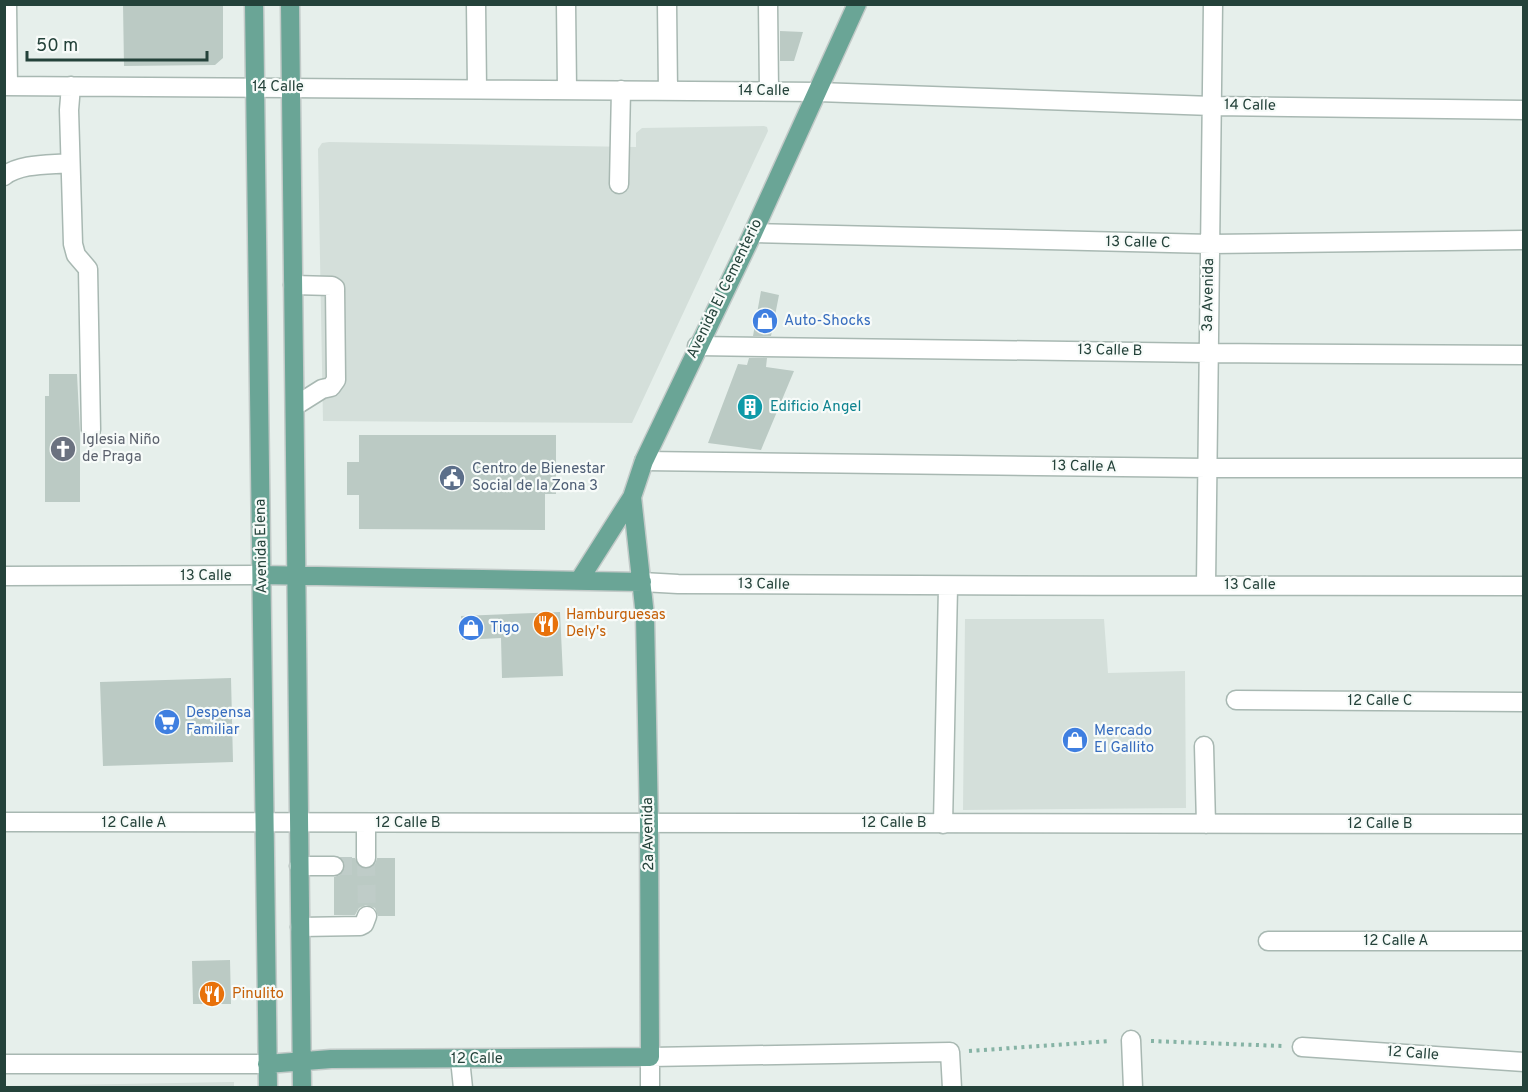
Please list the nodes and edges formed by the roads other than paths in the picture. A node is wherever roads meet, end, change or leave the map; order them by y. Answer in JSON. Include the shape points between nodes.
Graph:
{"nodes":[{"id":1,"x":6,"y":4,"type":"edge"},
{"id":2,"x":254,"y":4,"type":"edge"},
{"id":3,"x":290,"y":4,"type":"edge"},
{"id":4,"x":476,"y":4,"type":"edge"},
{"id":5,"x":566,"y":4,"type":"edge"},
{"id":6,"x":667,"y":4,"type":"edge"},
{"id":7,"x":768,"y":4,"type":"edge"},
{"id":8,"x":857,"y":4,"type":"edge"},
{"id":9,"x":1213,"y":4,"type":"edge"},
{"id":10,"x":6,"y":86,"type":"edge"},
{"id":11,"x":71,"y":86,"type":"junction"},
{"id":12,"x":254,"y":87,"type":"junction"},
{"id":13,"x":291,"y":87,"type":"junction"},
{"id":14,"x":477,"y":89,"type":"junction"},
{"id":15,"x":567,"y":89,"type":"junction"},
{"id":16,"x":621,"y":90,"type":"junction"},
{"id":17,"x":668,"y":91,"type":"junction"},
{"id":18,"x":769,"y":91,"type":"junction"},
{"id":19,"x":818,"y":92,"type":"junction"},
{"id":20,"x":1212,"y":106,"type":"junction"},
{"id":21,"x":1524,"y":110,"type":"edge"},
{"id":22,"x":70,"y":163,"type":"junction"},
{"id":23,"x":4,"y":176,"type":"edge"},
{"id":24,"x":619,"y":184,"type":"dead end"},
{"id":25,"x":753,"y":233,"type":"junction"},
{"id":26,"x":1524,"y":240,"type":"edge"},
{"id":27,"x":1211,"y":244,"type":"junction"},
{"id":28,"x":293,"y":285,"type":"junction"},
{"id":29,"x":698,"y":346,"type":"junction"},
{"id":30,"x":1208,"y":353,"type":"junction"},
{"id":31,"x":1524,"y":354,"type":"edge"},
{"id":32,"x":295,"y":406,"type":"junction"},
{"id":33,"x":91,"y":430,"type":"dead end"},
{"id":34,"x":644,"y":461,"type":"junction"},
{"id":35,"x":1206,"y":468,"type":"junction"},
{"id":36,"x":1524,"y":468,"type":"edge"},
{"id":37,"x":632,"y":497,"type":"junction"},
{"id":38,"x":262,"y":575,"type":"junction"},
{"id":39,"x":4,"y":576,"type":"edge"},
{"id":40,"x":297,"y":576,"type":"junction"},
{"id":41,"x":580,"y":579,"type":"junction"},
{"id":42,"x":642,"y":582,"type":"junction"},
{"id":43,"x":1206,"y":585,"type":"junction"},
{"id":44,"x":1524,"y":586,"type":"edge"},
{"id":45,"x":948,"y":587,"type":"junction"},
{"id":46,"x":1236,"y":700,"type":"dead end"},
{"id":47,"x":1524,"y":702,"type":"edge"},
{"id":48,"x":1204,"y":746,"type":"dead end"},
{"id":49,"x":4,"y":822,"type":"edge"},
{"id":50,"x":264,"y":823,"type":"junction"},
{"id":51,"x":299,"y":823,"type":"junction"},
{"id":52,"x":366,"y":823,"type":"junction"},
{"id":53,"x":649,"y":823,"type":"junction"},
{"id":54,"x":943,"y":824,"type":"junction"},
{"id":55,"x":1206,"y":824,"type":"junction"},
{"id":56,"x":1524,"y":824,"type":"edge"},
{"id":57,"x":366,"y":858,"type":"tunnel mouth"},
{"id":58,"x":299,"y":866,"type":"junction"},
{"id":59,"x":334,"y":866,"type":"tunnel mouth"},
{"id":60,"x":367,"y":916,"type":"dead end"},
{"id":61,"x":300,"y":927,"type":"junction"},
{"id":62,"x":1268,"y":941,"type":"dead end"},
{"id":63,"x":1524,"y":941,"type":"edge"},
{"id":64,"x":1131,"y":1040,"type":"dead end"},
{"id":65,"x":1302,"y":1047,"type":"dead end"},
{"id":66,"x":650,"y":1058,"type":"junction"},
{"id":67,"x":460,"y":1059,"type":"junction"},
{"id":68,"x":301,"y":1061,"type":"junction"},
{"id":69,"x":1524,"y":1062,"type":"edge"},
{"id":70,"x":4,"y":1064,"type":"edge"},
{"id":71,"x":267,"y":1064,"type":"junction"},
{"id":72,"x":268,"y":1088,"type":"edge"},
{"id":73,"x":302,"y":1088,"type":"edge"},
{"id":74,"x":463,"y":1088,"type":"edge"},
{"id":75,"x":650,"y":1088,"type":"edge"},
{"id":76,"x":952,"y":1088,"type":"edge"},
{"id":77,"x":1133,"y":1088,"type":"edge"}],
"edges":[{"from":1,"to":10,"type":"street"},
{"from":2,"to":12,"type":"main road","name":"Avenida Elena"},
{"from":3,"to":13,"type":"main road"},
{"from":4,"to":14,"type":"street"},
{"from":5,"to":15,"type":"street"},
{"from":6,"to":17,"type":"street"},
{"from":7,"to":18,"type":"street"},
{"from":8,"to":19,"type":"main road","name":"Avenida El Cementerio"},
{"from":9,"to":20,"type":"street","name":"3a Avenida"},
{"from":10,"to":11,"type":"street","name":"14 Calle"},
{"from":11,"to":12,"type":"street","name":"14 Calle"},
{"from":11,"to":22,"type":"street"},
{"from":12,"to":13,"type":"street","name":"14 Calle"},
{"from":12,"to":38,"type":"main road","name":"Avenida Elena"},
{"from":13,"to":14,"type":"street","name":"14 Calle"},
{"from":13,"to":28,"type":"main road"},
{"from":14,"to":15,"type":"street","name":"14 Calle"},
{"from":15,"to":16,"type":"street","name":"14 Calle"},
{"from":16,"to":17,"type":"street","name":"14 Calle"},
{"from":16,"to":24,"type":"street"},
{"from":17,"to":18,"type":"street","name":"14 Calle"},
{"from":18,"to":19,"type":"street","name":"14 Calle"},
{"from":19,"to":20,"type":"street","name":"14 Calle"},
{"from":19,"to":25,"type":"main road","name":"Avenida El Cementerio"},
{"from":20,"to":21,"type":"street","name":"14 Calle"},
{"from":20,"to":27,"type":"street","name":"3a Avenida"},
{"from":22,"to":23,"type":"street","via":[[33,166]]},
{"from":22,"to":33,"type":"street","via":[[73,244],[76,255],[88,269]]},
{"from":25,"to":27,"type":"street","name":"13 Calle C"},
{"from":25,"to":29,"type":"main road","name":"Avenida El Cementerio"},
{"from":26,"to":27,"type":"street","name":"13 Calle C"},
{"from":27,"to":30,"type":"street","name":"3a Avenida"},
{"from":28,"to":32,"type":"main road"},
{"from":28,"to":32,"type":"street","via":[[335,288],[336,380]]},
{"from":29,"to":30,"type":"street","name":"13 Calle B"},
{"from":29,"to":34,"type":"main road","name":"Avenida El Cementerio"},
{"from":30,"to":31,"type":"street","name":"13 Calle B"},
{"from":30,"to":35,"type":"street","name":"3a Avenida"},
{"from":32,"to":40,"type":"main road"},
{"from":34,"to":35,"type":"street","name":"13 Calle A"},
{"from":34,"to":37,"type":"main road","name":"Avenida El Cementerio"},
{"from":35,"to":36,"type":"street","name":"13 Calle A"},
{"from":35,"to":43,"type":"street","name":"3a Avenida"},
{"from":37,"to":41,"type":"main road"},
{"from":37,"to":42,"type":"main road","name":"Avenida El Cementerio"},
{"from":38,"to":39,"type":"street","name":"13 Calle"},
{"from":38,"to":40,"type":"main road","name":"13 Calle"},
{"from":38,"to":50,"type":"main road","name":"Avenida Elena"},
{"from":40,"to":41,"type":"main road","name":"13 Calle"},
{"from":40,"to":51,"type":"main road"},
{"from":41,"to":42,"type":"main road","name":"13 Calle"},
{"from":42,"to":45,"type":"street","name":"13 Calle"},
{"from":42,"to":53,"type":"main road","name":"2a Avenida"},
{"from":43,"to":44,"type":"street","name":"13 Calle"},
{"from":43,"to":45,"type":"street","name":"13 Calle"},
{"from":45,"to":54,"type":"street"},
{"from":46,"to":47,"type":"street","name":"12 Calle C"},
{"from":48,"to":55,"type":"street"},
{"from":49,"to":50,"type":"street","name":"12 Calle A"},
{"from":50,"to":51,"type":"street","name":"12 Calle B"},
{"from":50,"to":71,"type":"main road","name":"Avenida Elena"},
{"from":51,"to":52,"type":"street","name":"12 Calle B"},
{"from":51,"to":58,"type":"main road"},
{"from":52,"to":53,"type":"street","name":"12 Calle B"},
{"from":52,"to":57,"type":"street"},
{"from":53,"to":54,"type":"street","name":"12 Calle B"},
{"from":53,"to":66,"type":"main road","name":"2a Avenida"},
{"from":54,"to":55,"type":"street","name":"12 Calle B"},
{"from":55,"to":56,"type":"street","name":"12 Calle B"},
{"from":58,"to":59,"type":"street"},
{"from":58,"to":61,"type":"main road"},
{"from":60,"to":61,"type":"street","via":[[360,926]]},
{"from":61,"to":68,"type":"main road"},
{"from":62,"to":63,"type":"street","name":"12 Calle A"},
{"from":64,"to":77,"type":"street"},
{"from":65,"to":69,"type":"street","name":"12 Calle"},
{"from":66,"to":67,"type":"main road","name":"12 Calle"},
{"from":66,"to":75,"type":"street","name":"2a Avenida"},
{"from":66,"to":76,"type":"street","name":"12 Calle","via":[[950,1052]]},
{"from":67,"to":68,"type":"main road","name":"12 Calle"},
{"from":67,"to":74,"type":"street"},
{"from":68,"to":71,"type":"main road","name":"12 Calle"},
{"from":68,"to":73,"type":"main road"},
{"from":70,"to":71,"type":"street","name":"12 Calle"},
{"from":71,"to":72,"type":"main road","name":"Avenida Elena"}]}
